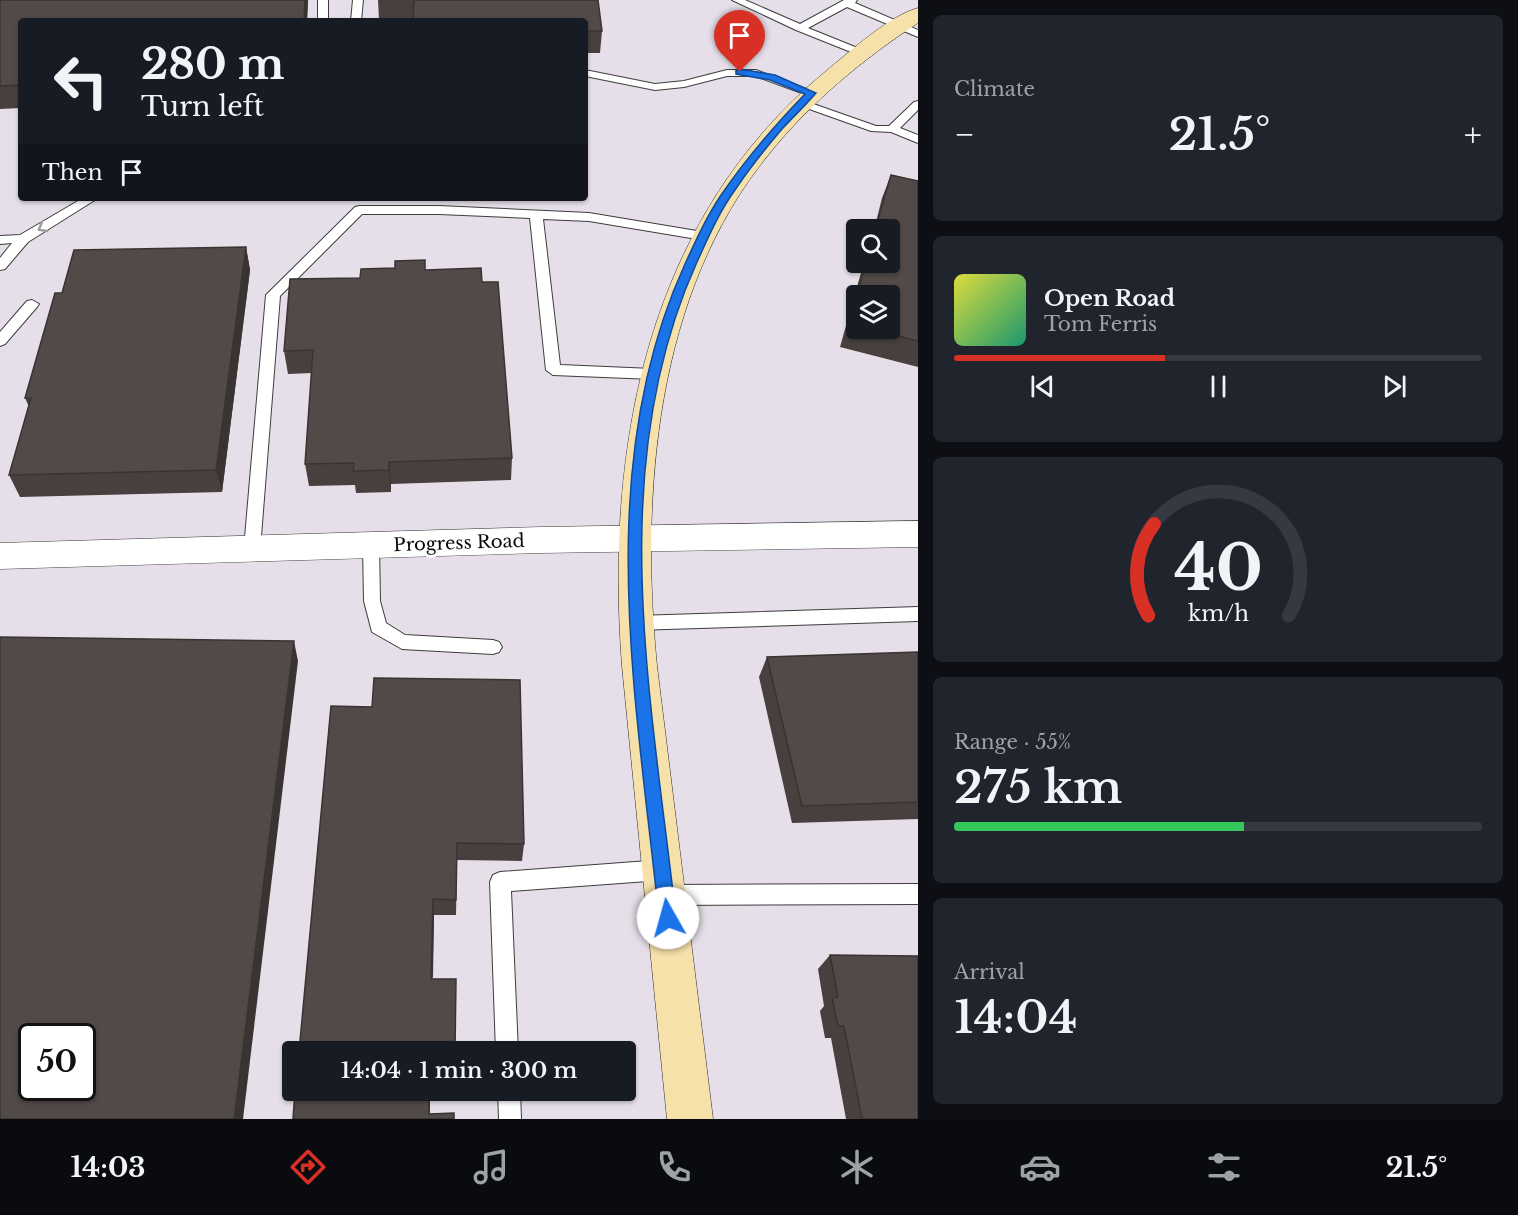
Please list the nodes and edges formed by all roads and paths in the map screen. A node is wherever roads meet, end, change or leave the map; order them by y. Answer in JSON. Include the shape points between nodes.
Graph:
{"nodes":[{"id":1,"x":323,"y":0,"type":"edge"},
{"id":2,"x":358,"y":0,"type":"edge"},
{"id":3,"x":736,"y":0,"type":"edge"},
{"id":4,"x":849,"y":1,"type":"edge"},
{"id":5,"x":322,"y":18,"type":"edge"},
{"id":6,"x":356,"y":18,"type":"edge"},
{"id":7,"x":911,"y":25,"type":"edge"},
{"id":8,"x":800,"y":28,"type":"junction"},
{"id":9,"x":861,"y":53,"type":"junction"},
{"id":10,"x":588,"y":74,"type":"edge"},
{"id":11,"x":807,"y":98,"type":"junction"},
{"id":12,"x":918,"y":106,"type":"edge"},
{"id":13,"x":892,"y":129,"type":"junction"},
{"id":14,"x":918,"y":139,"type":"edge"},
{"id":15,"x":87,"y":201,"type":"edge"},
{"id":16,"x":536,"y":214,"type":"junction"},
{"id":17,"x":703,"y":236,"type":"junction"},
{"id":18,"x":23,"y":239,"type":"junction"},
{"id":19,"x":0,"y":240,"type":"edge"},
{"id":20,"x":0,"y":266,"type":"edge"},
{"id":21,"x":32,"y":304,"type":"dead end"},
{"id":22,"x":0,"y":342,"type":"edge"},
{"id":23,"x":653,"y":374,"type":"junction"},
{"id":24,"x":918,"y":534,"type":"edge"},
{"id":25,"x":634,"y":539,"type":"junction"},
{"id":26,"x":371,"y":545,"type":"junction"},
{"id":27,"x":252,"y":549,"type":"junction"},
{"id":28,"x":0,"y":556,"type":"edge"},
{"id":29,"x":918,"y":614,"type":"edge"},
{"id":30,"x":635,"y":622,"type":"junction"},
{"id":31,"x":493,"y":647,"type":"dead end"},
{"id":32,"x":664,"y":883,"type":"junction"},
{"id":33,"x":918,"y":894,"type":"edge"},
{"id":34,"x":507,"y":1041,"type":"edge"},
{"id":35,"x":509,"y":1101,"type":"edge"},
{"id":36,"x":510,"y":1119,"type":"edge"},
{"id":37,"x":690,"y":1119,"type":"edge"}],
"edges":[{"from":1,"to":5,"type":"lane"},
{"from":2,"to":6,"type":"lane"},
{"from":3,"to":8,"type":"lane"},
{"from":4,"to":7,"type":"lane"},
{"from":4,"to":8,"type":"lane"},
{"from":7,"to":9,"type":"main road"},
{"from":8,"to":9,"type":"lane"},
{"from":9,"to":11,"type":"main road"},
{"from":10,"to":11,"type":"lane","via":[[655,87],[727,73],[756,73]]},
{"from":11,"to":13,"type":"lane","via":[[875,129]]},
{"from":11,"to":17,"type":"main road","via":[[729,190]]},
{"from":12,"to":13,"type":"lane"},
{"from":13,"to":14,"type":"lane"},
{"from":15,"to":18,"type":"lane","one_way":true},
{"from":16,"to":17,"type":"lane","via":[[589,217]]},
{"from":16,"to":23,"type":"lane","via":[[553,370]]},
{"from":16,"to":27,"type":"lane","via":[[359,210],[273,295]]},
{"from":17,"to":23,"type":"main road","via":[[680,287]]},
{"from":18,"to":19,"type":"lane"},
{"from":18,"to":20,"type":"lane"},
{"from":21,"to":22,"type":"lane"},
{"from":23,"to":25,"type":"main road","via":[[641,446]]},
{"from":24,"to":25,"type":"street","name":"Progress Road"},
{"from":25,"to":26,"type":"street","name":"Progress Road"},
{"from":25,"to":30,"type":"main road"},
{"from":26,"to":27,"type":"street","name":"Progress Road"},
{"from":26,"to":31,"type":"lane","via":[[372,600],[378,627],[402,642]]},
{"from":27,"to":28,"type":"street","name":"Progress Road"},
{"from":29,"to":30,"type":"lane"},
{"from":30,"to":32,"type":"main road"},
{"from":32,"to":33,"type":"lane"},
{"from":32,"to":34,"type":"lane","via":[[500,882]]},
{"from":32,"to":37,"type":"main road"},
{"from":35,"to":36,"type":"lane"}]}
